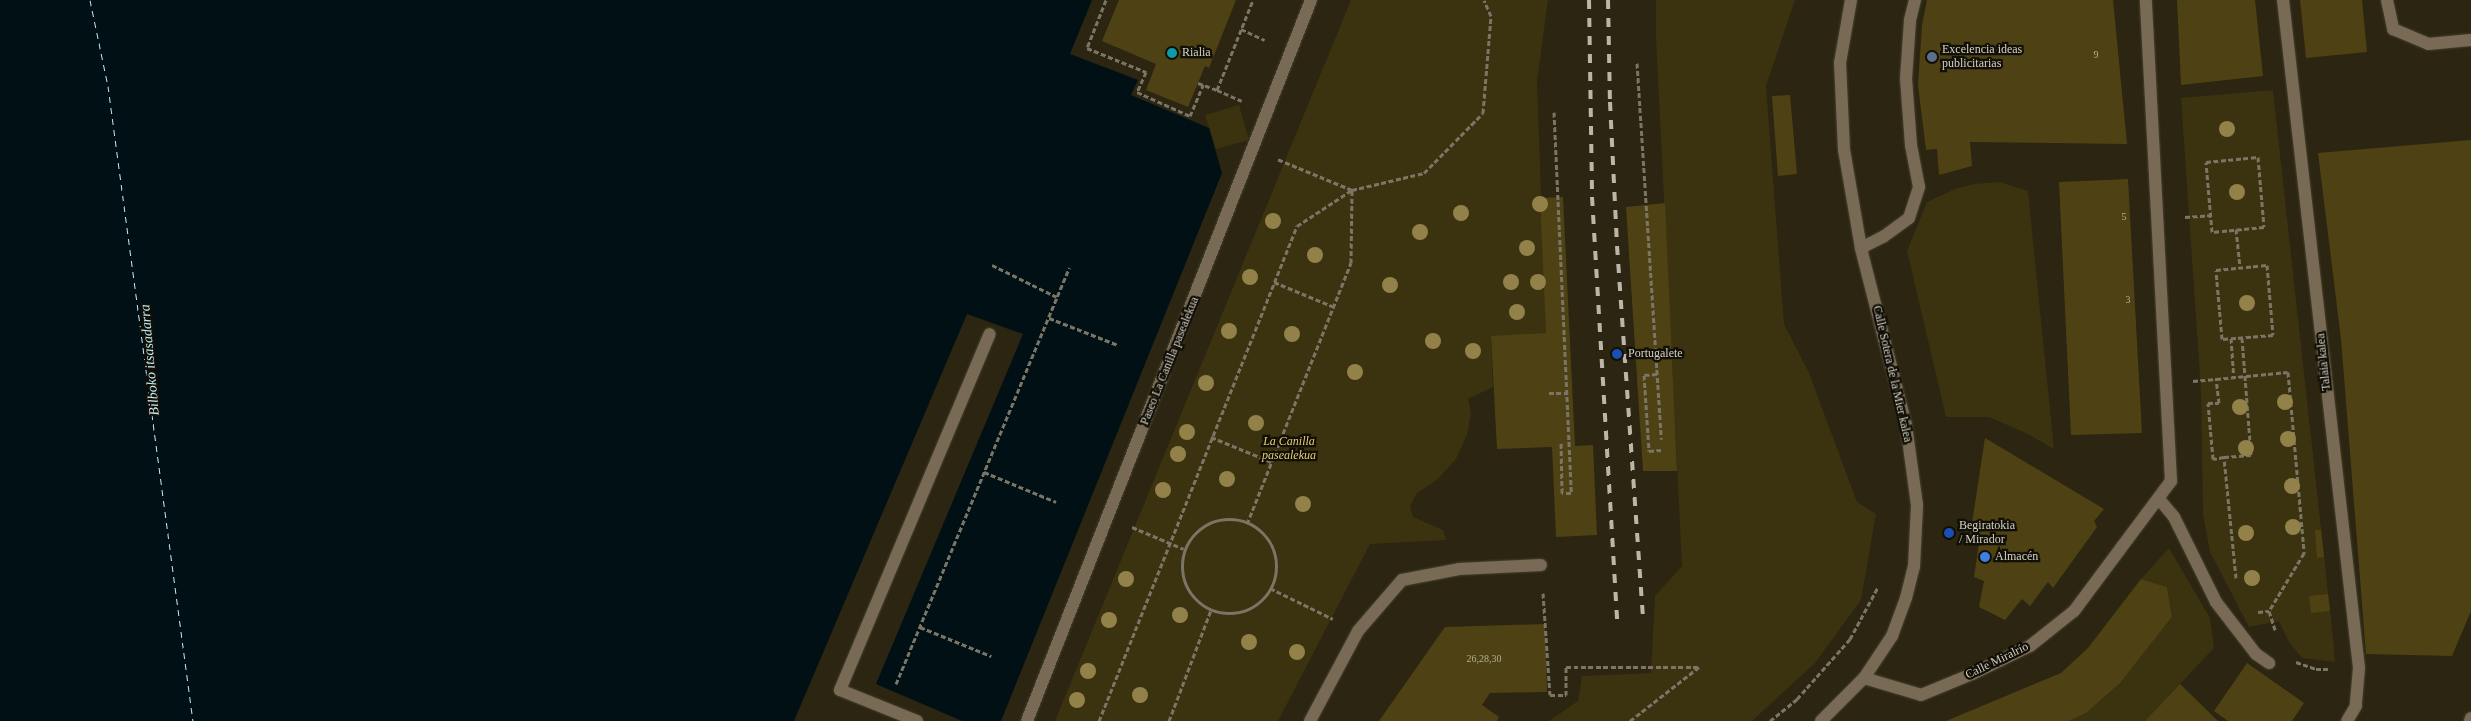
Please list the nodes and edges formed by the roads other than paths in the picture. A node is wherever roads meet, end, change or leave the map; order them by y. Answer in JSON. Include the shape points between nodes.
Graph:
{"nodes":[{"id":1,"x":1311,"y":0,"type":"edge"},
{"id":2,"x":1851,"y":0,"type":"edge"},
{"id":3,"x":1915,"y":0,"type":"edge"},
{"id":4,"x":2146,"y":0,"type":"edge"},
{"id":5,"x":2283,"y":0,"type":"edge"},
{"id":6,"x":2386,"y":0,"type":"edge"},
{"id":7,"x":2471,"y":40,"type":"edge"},
{"id":8,"x":1861,"y":248,"type":"junction"},
{"id":9,"x":990,"y":334,"type":"dead end"},
{"id":10,"x":2159,"y":499,"type":"junction"},
{"id":11,"x":1541,"y":565,"type":"road end"},
{"id":12,"x":2269,"y":663,"type":"dead end"},
{"id":13,"x":1864,"y":678,"type":"junction"},
{"id":14,"x":917,"y":721,"type":"edge"},
{"id":15,"x":1028,"y":721,"type":"edge"},
{"id":16,"x":1310,"y":721,"type":"edge"},
{"id":17,"x":1821,"y":721,"type":"edge"},
{"id":18,"x":2347,"y":721,"type":"edge"}],
"edges":[{"from":1,"to":15,"type":"street","name":"Paseo La Canilla pasealekua"},
{"from":2,"to":8,"type":"street","name":"Calle Sotera de la Mier kalea","via":[[1840,64],[1844,150]]},
{"from":3,"to":8,"type":"street","via":[[1910,20],[1906,79],[1911,144],[1919,187],[1909,218]]},
{"from":4,"to":10,"type":"street","name":"Calle Miralrío","via":[[2171,481]]},
{"from":5,"to":18,"type":"street","name":"Talaia kalea","via":[[2359,668],[2356,706]]},
{"from":6,"to":7,"type":"street","via":[[2393,29],[2428,44]]},
{"from":8,"to":13,"type":"street","name":"Calle Sotera de la Mier kalea","via":[[1906,425],[1917,505],[1914,567],[1906,598],[1892,636]]},
{"from":9,"to":14,"type":"street","via":[[840,690]]},
{"from":10,"to":12,"type":"street","via":[[2174,517],[2216,602],[2256,654]]},
{"from":10,"to":13,"type":"street","name":"Calle Miralrío","via":[[2074,611],[2030,646],[1921,695]]},
{"from":11,"to":16,"type":"street","via":[[1459,569],[1402,580],[1358,631]]},
{"from":13,"to":17,"type":"street","name":"Calle Sotera de la Mier kalea"}]}
